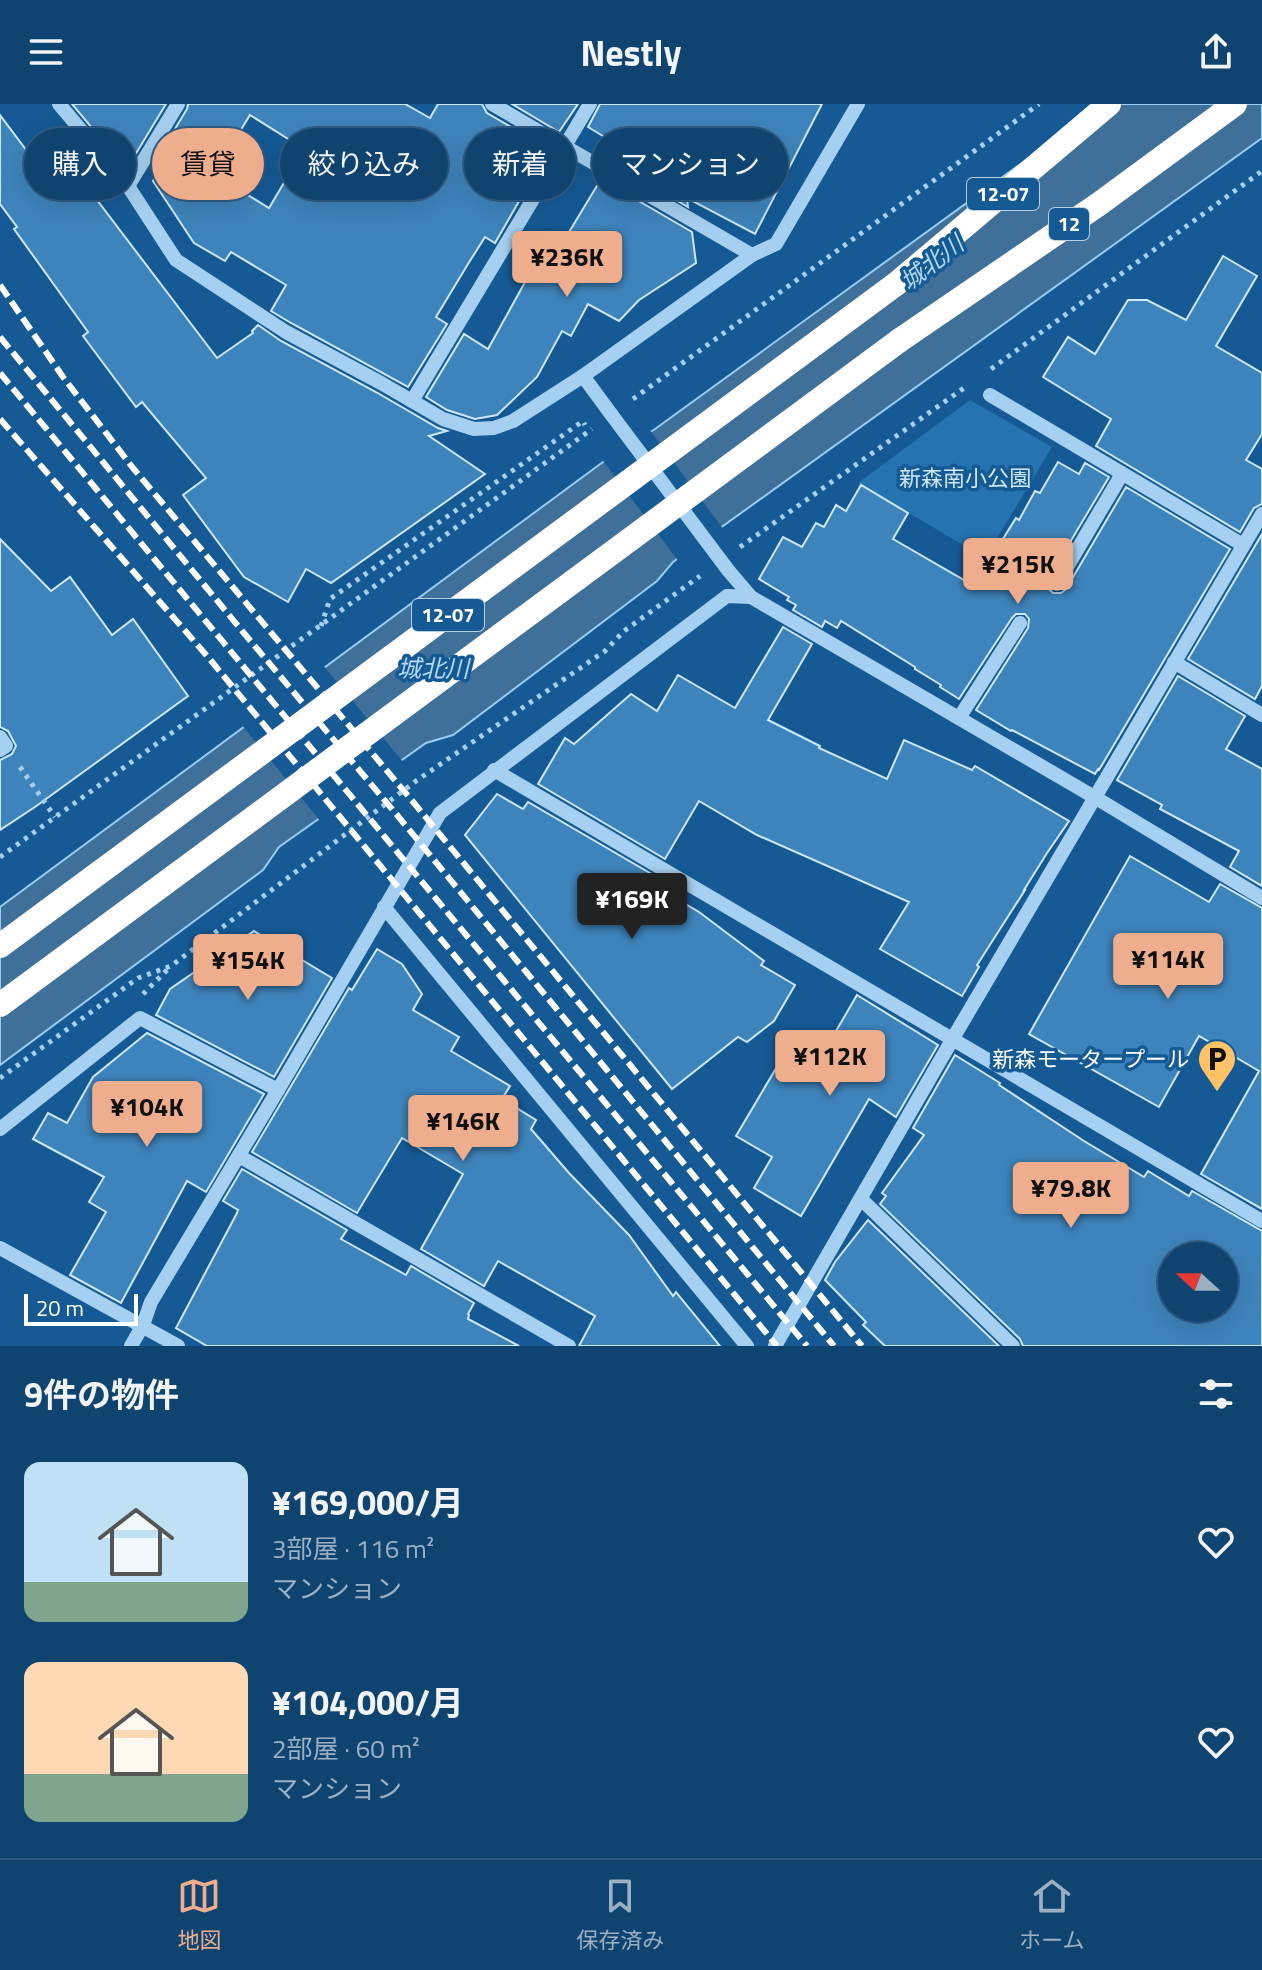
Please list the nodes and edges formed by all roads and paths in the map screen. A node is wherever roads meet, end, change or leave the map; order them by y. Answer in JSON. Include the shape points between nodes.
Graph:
{"nodes":[{"id":1,"x":59,"y":104,"type":"edge"},
{"id":2,"x":178,"y":104,"type":"edge"},
{"id":3,"x":492,"y":104,"type":"edge"},
{"id":4,"x":590,"y":104,"type":"edge"},
{"id":5,"x":858,"y":104,"type":"edge"},
{"id":6,"x":1039,"y":104,"type":"edge"},
{"id":7,"x":1109,"y":104,"type":"edge"},
{"id":8,"x":1235,"y":104,"type":"edge"},
{"id":9,"x":79,"y":128,"type":"edge"},
{"id":10,"x":533,"y":128,"type":"edge"},
{"id":11,"x":576,"y":128,"type":"edge"},
{"id":12,"x":576,"y":153,"type":"edge"},
{"id":13,"x":1262,"y":171,"type":"edge"},
{"id":14,"x":136,"y":173,"type":"edge"},
{"id":15,"x":136,"y":198,"type":"edge"},
{"id":16,"x":533,"y":200,"type":"edge"},
{"id":17,"x":752,"y":255,"type":"junction"},
{"id":18,"x":983,"y":374,"type":"dead end"},
{"id":19,"x":583,"y":376,"type":"junction"},
{"id":20,"x":971,"y":384,"type":"dead end"},
{"id":21,"x":990,"y":395,"type":"dead end"},
{"id":22,"x":412,"y":401,"type":"junction"},
{"id":23,"x":629,"y":402,"type":"dead end"},
{"id":24,"x":607,"y":418,"type":"junction"},
{"id":25,"x":588,"y":429,"type":"dead end"},
{"id":26,"x":1122,"y":474,"type":"junction"},
{"id":27,"x":1262,"y":514,"type":"edge"},
{"id":28,"x":1243,"y":545,"type":"junction"},
{"id":29,"x":730,"y":554,"type":"dead end"},
{"id":30,"x":706,"y":571,"type":"dead end"},
{"id":31,"x":1057,"y":584,"type":"dead end"},
{"id":32,"x":751,"y":597,"type":"junction"},
{"id":33,"x":1020,"y":623,"type":"dead end"},
{"id":34,"x":321,"y":626,"type":"junction"},
{"id":35,"x":1174,"y":662,"type":"junction"},
{"id":36,"x":1262,"y":715,"type":"edge"},
{"id":37,"x":959,"y":718,"type":"junction"},
{"id":38,"x":2,"y":744,"type":"edge"},
{"id":39,"x":494,"y":770,"type":"junction"},
{"id":40,"x":1096,"y":798,"type":"junction"},
{"id":41,"x":55,"y":817,"type":"junction"},
{"id":42,"x":0,"y":857,"type":"edge"},
{"id":43,"x":1262,"y":898,"type":"edge"},
{"id":44,"x":384,"y":907,"type":"junction"},
{"id":45,"x":0,"y":946,"type":"edge"},
{"id":46,"x":171,"y":966,"type":"junction"},
{"id":47,"x":149,"y":990,"type":"dead end"},
{"id":48,"x":0,"y":1005,"type":"edge"},
{"id":49,"x":953,"y":1039,"type":"junction"},
{"id":50,"x":0,"y":1078,"type":"edge"},
{"id":51,"x":278,"y":1090,"type":"junction"},
{"id":52,"x":0,"y":1129,"type":"edge"},
{"id":53,"x":239,"y":1156,"type":"junction"},
{"id":54,"x":861,"y":1199,"type":"junction"},
{"id":55,"x":1262,"y":1221,"type":"edge"},
{"id":56,"x":0,"y":1248,"type":"edge"},
{"id":57,"x":143,"y":1325,"type":"junction"},
{"id":58,"x":131,"y":1346,"type":"edge"},
{"id":59,"x":178,"y":1346,"type":"edge"},
{"id":60,"x":569,"y":1346,"type":"edge"},
{"id":61,"x":747,"y":1346,"type":"edge"},
{"id":62,"x":775,"y":1346,"type":"edge"},
{"id":63,"x":1013,"y":1346,"type":"edge"}],
"edges":[{"from":1,"to":9,"type":"street"},
{"from":2,"to":14,"type":"street"},
{"from":3,"to":10,"type":"street"},
{"from":4,"to":11,"type":"street"},
{"from":5,"to":17,"type":"street","via":[[776,244]]},
{"from":6,"to":23,"type":"path"},
{"from":7,"to":45,"type":"highway","number":"12-07","bridge":true,"via":[[896,284]]},
{"from":8,"to":48,"type":"highway","number":"12","bridge":true,"via":[[900,340]]},
{"from":12,"to":17,"type":"street"},
{"from":13,"to":18,"type":"path"},
{"from":15,"to":22,"type":"street","via":[[176,260],[286,332]]},
{"from":16,"to":22,"type":"street"},
{"from":17,"to":19,"type":"street"},
{"from":19,"to":22,"type":"street","via":[[494,428],[474,429],[443,419]]},
{"from":19,"to":24,"type":"street"},
{"from":20,"to":29,"type":"path"},
{"from":21,"to":26,"type":"street"},
{"from":24,"to":32,"type":"street","bridge":true},
{"from":24,"to":34,"type":"path"},
{"from":25,"to":34,"type":"path","via":[[583,421],[330,599]]},
{"from":26,"to":28,"type":"street"},
{"from":26,"to":31,"type":"street"},
{"from":27,"to":28,"type":"street"},
{"from":28,"to":35,"type":"street"},
{"from":30,"to":46,"type":"path","via":[[605,651],[416,781]]},
{"from":32,"to":37,"type":"street"},
{"from":32,"to":39,"type":"street","via":[[727,596]]},
{"from":33,"to":37,"type":"street"},
{"from":34,"to":41,"type":"path"},
{"from":35,"to":36,"type":"street"},
{"from":35,"to":40,"type":"street"},
{"from":37,"to":40,"type":"street"},
{"from":38,"to":41,"type":"path"},
{"from":39,"to":44,"type":"street","via":[[440,813]]},
{"from":39,"to":49,"type":"street"},
{"from":40,"to":43,"type":"street"},
{"from":40,"to":49,"type":"street"},
{"from":41,"to":42,"type":"path"},
{"from":44,"to":51,"type":"street"},
{"from":44,"to":61,"type":"street"},
{"from":46,"to":47,"type":"path"},
{"from":46,"to":50,"type":"path","via":[[138,978]]},
{"from":49,"to":54,"type":"street"},
{"from":49,"to":55,"type":"street"},
{"from":51,"to":52,"type":"street","via":[[140,1018]]},
{"from":51,"to":53,"type":"street"},
{"from":53,"to":57,"type":"street","via":[[151,1302]]},
{"from":53,"to":60,"type":"street"},
{"from":54,"to":62,"type":"street"},
{"from":54,"to":63,"type":"street"},
{"from":56,"to":57,"type":"street"},
{"from":57,"to":58,"type":"street"},
{"from":57,"to":59,"type":"street"}]}
